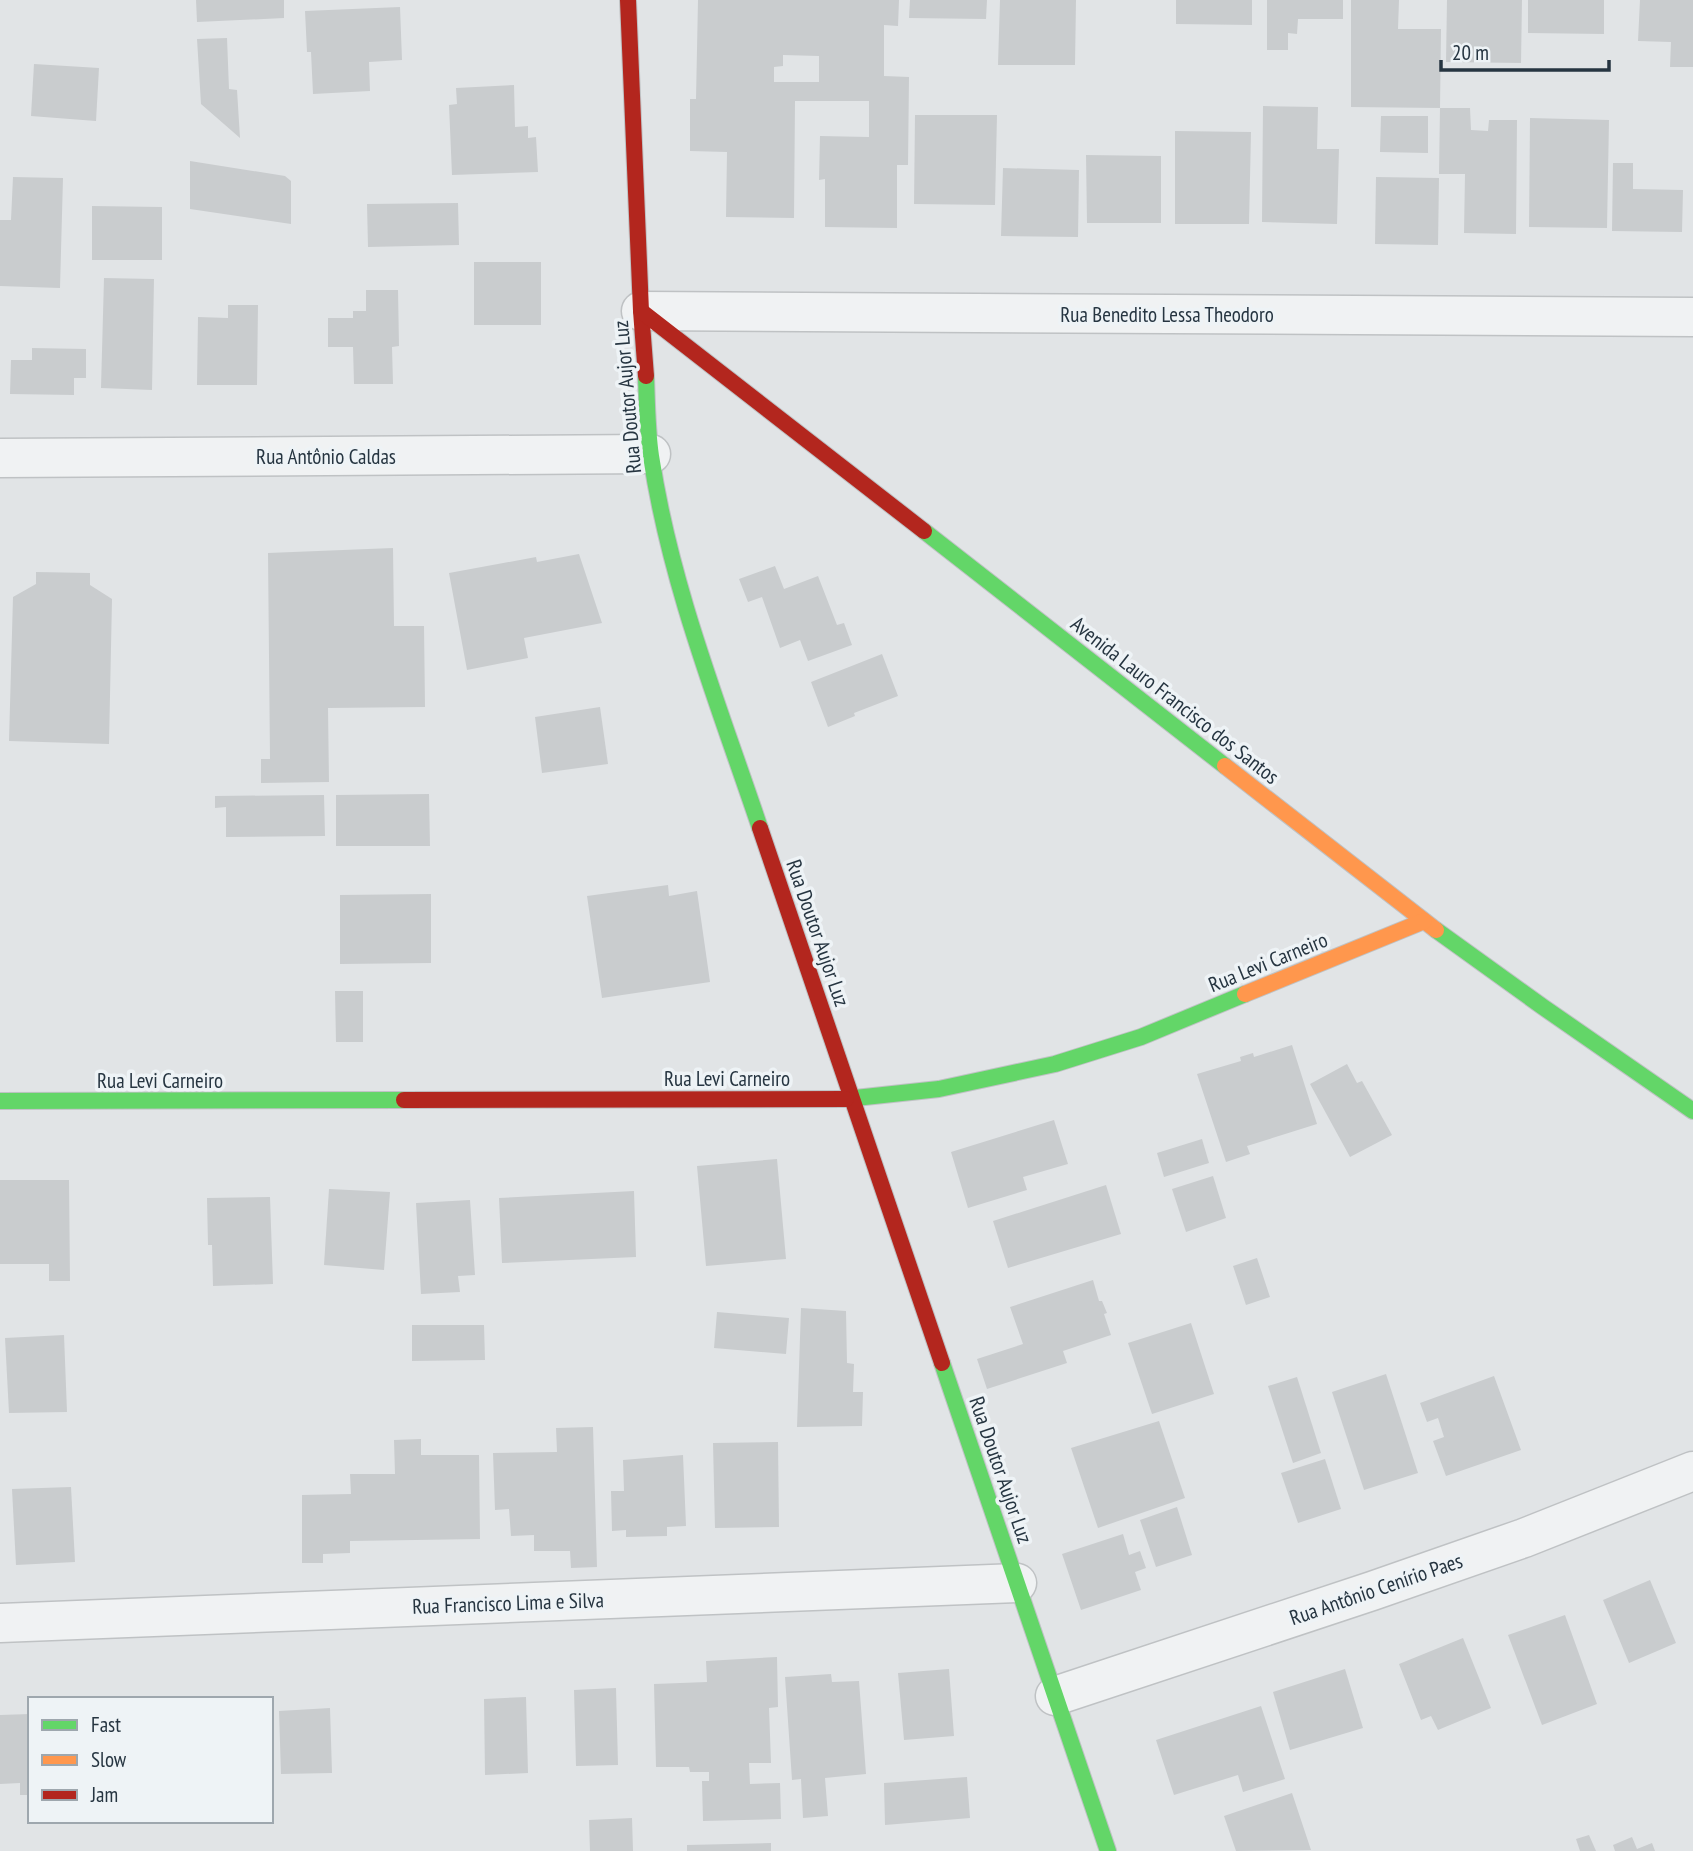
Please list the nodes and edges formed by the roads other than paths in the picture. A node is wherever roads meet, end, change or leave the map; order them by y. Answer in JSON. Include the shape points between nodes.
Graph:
{"nodes":[{"id":1,"x":628,"y":0,"type":"edge"},
{"id":2,"x":640,"y":311,"type":"junction"},
{"id":3,"x":1693,"y":317,"type":"edge"},
{"id":4,"x":651,"y":454,"type":"junction"},
{"id":5,"x":0,"y":458,"type":"edge"},
{"id":6,"x":1424,"y":921,"type":"junction"},
{"id":7,"x":852,"y":1099,"type":"junction"},
{"id":8,"x":0,"y":1101,"type":"edge"},
{"id":9,"x":1693,"y":1111,"type":"edge"},
{"id":10,"x":1693,"y":1471,"type":"edge"},
{"id":11,"x":1017,"y":1583,"type":"junction"},
{"id":12,"x":0,"y":1623,"type":"edge"},
{"id":13,"x":1055,"y":1696,"type":"junction"},
{"id":14,"x":1108,"y":1851,"type":"edge"}],
"edges":[{"from":1,"to":2,"type":"street","name":"Rua Doutor Aujor Luz"},
{"from":2,"to":3,"type":"street","name":"Rua Benedito Lessa Theodoro"},
{"from":2,"to":4,"type":"street","name":"Rua Doutor Aujor Luz"},
{"from":2,"to":6,"type":"street","name":"Avenida Lauro Francisco dos Santos"},
{"from":4,"to":5,"type":"street","name":"Rua Antônio Caldas"},
{"from":4,"to":7,"type":"street","name":"Rua Doutor Aujor Luz","via":[[686,609]]},
{"from":6,"to":7,"type":"street","name":"Rua Levi Carneiro","via":[[1141,1037],[1055,1065],[939,1089]]},
{"from":6,"to":9,"type":"street","name":"Avenida Lauro Francisco dos Santos"},
{"from":7,"to":8,"type":"street","name":"Rua Levi Carneiro"},
{"from":7,"to":11,"type":"street","name":"Rua Doutor Aujor Luz"},
{"from":10,"to":13,"type":"street","name":"Rua Antônio Cenírio Paes","via":[[1498,1547]]},
{"from":11,"to":12,"type":"street","name":"Rua Francisco Lima e Silva"},
{"from":11,"to":13,"type":"street","name":"Rua Doutor Aujor Luz"},
{"from":13,"to":14,"type":"street","name":"Rua Doutor Aujor Luz"}]}
